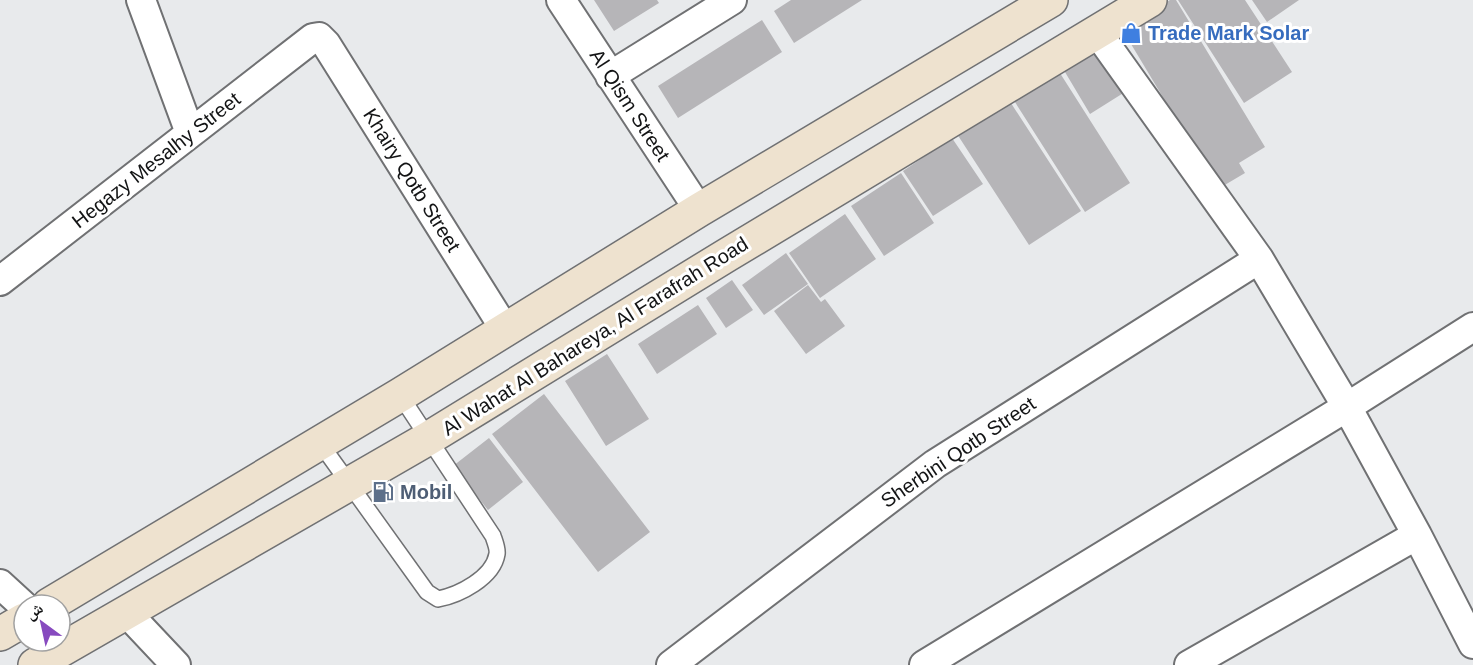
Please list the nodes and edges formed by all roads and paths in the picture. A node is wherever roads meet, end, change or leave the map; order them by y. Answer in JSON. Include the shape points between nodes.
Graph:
{"nodes":[{"id":1,"x":141,"y":0,"type":"edge"},
{"id":2,"x":561,"y":0,"type":"edge"},
{"id":3,"x":732,"y":0,"type":"edge"},
{"id":4,"x":1051,"y":0,"type":"edge"},
{"id":5,"x":1150,"y":0,"type":"edge"},
{"id":6,"x":1097,"y":32,"type":"junction"},
{"id":7,"x":313,"y":38,"type":"joint"},
{"id":8,"x":610,"y":76,"type":"junction"},
{"id":9,"x":190,"y":133,"type":"junction"},
{"id":10,"x":699,"y":210,"type":"junction"},
{"id":11,"x":1259,"y":259,"type":"junction"},
{"id":12,"x":0,"y":281,"type":"edge"},
{"id":13,"x":1473,"y":327,"type":"edge"},
{"id":14,"x":506,"y":331,"type":"junction"},
{"id":15,"x":400,"y":395,"type":"junction"},
{"id":16,"x":1347,"y":407,"type":"junction"},
{"id":17,"x":429,"y":438,"type":"junction"},
{"id":18,"x":320,"y":444,"type":"junction"},
{"id":19,"x":349,"y":486,"type":"junction"},
{"id":20,"x":1417,"y":534,"type":"junction"},
{"id":21,"x":0,"y":584,"type":"edge"},
{"id":22,"x":69,"y":593,"type":"edge"},
{"id":23,"x":12,"y":595,"type":"edge"},
{"id":24,"x":126,"y":612,"type":"junction"},
{"id":25,"x":1473,"y":644,"type":"edge"},
{"id":26,"x":35,"y":665,"type":"edge"},
{"id":27,"x":177,"y":665,"type":"edge"},
{"id":28,"x":671,"y":665,"type":"edge"},
{"id":29,"x":924,"y":665,"type":"edge"},
{"id":30,"x":1189,"y":665,"type":"edge"}],
"edges":[{"from":1,"to":9,"type":"street"},
{"from":2,"to":8,"type":"street","name":"Al Qism Street"},
{"from":3,"to":8,"type":"street"},
{"from":4,"to":10,"type":"main road"},
{"from":5,"to":6,"type":"main road","name":"Al Wahat Al Bahareya, Al Farafrah Road"},
{"from":6,"to":11,"type":"street"},
{"from":6,"to":17,"type":"main road","name":"Al Wahat Al Bahareya, Al Farafrah Road"},
{"from":7,"to":9,"type":"street","name":"Hegazy Mesalhy Street"},
{"from":7,"to":14,"type":"street","name":"Khairy Qotb Street","via":[[319,37],[326,44]]},
{"from":8,"to":10,"type":"street","name":"Al Qism Street"},
{"from":9,"to":12,"type":"street","name":"Hegazy Mesalhy Street"},
{"from":10,"to":14,"type":"main road"},
{"from":11,"to":16,"type":"street"},
{"from":11,"to":28,"type":"street","name":"Sherbini Qotb Street","via":[[935,464]]},
{"from":13,"to":16,"type":"street"},
{"from":14,"to":15,"type":"main road"},
{"from":15,"to":17,"type":"lane"},
{"from":15,"to":18,"type":"main road"},
{"from":16,"to":20,"type":"street"},
{"from":16,"to":29,"type":"street"},
{"from":17,"to":19,"type":"main road","name":"Al Wahat Al Bahareya, Al Farafrah Road"},
{"from":17,"to":19,"type":"lane","via":[[493,536],[498,552],[485,576],[449,597],[438,599],[427,592]]},
{"from":18,"to":19,"type":"lane"},
{"from":18,"to":22,"type":"main road"},
{"from":19,"to":24,"type":"main road","name":"Al Wahat Al Bahareya, Al Farafrah Road"},
{"from":20,"to":25,"type":"street"},
{"from":20,"to":30,"type":"street"},
{"from":21,"to":23,"type":"street"},
{"from":24,"to":26,"type":"main road","name":"Al Wahat Al Bahareya, Al Farafrah Road"},
{"from":24,"to":27,"type":"street"}]}
